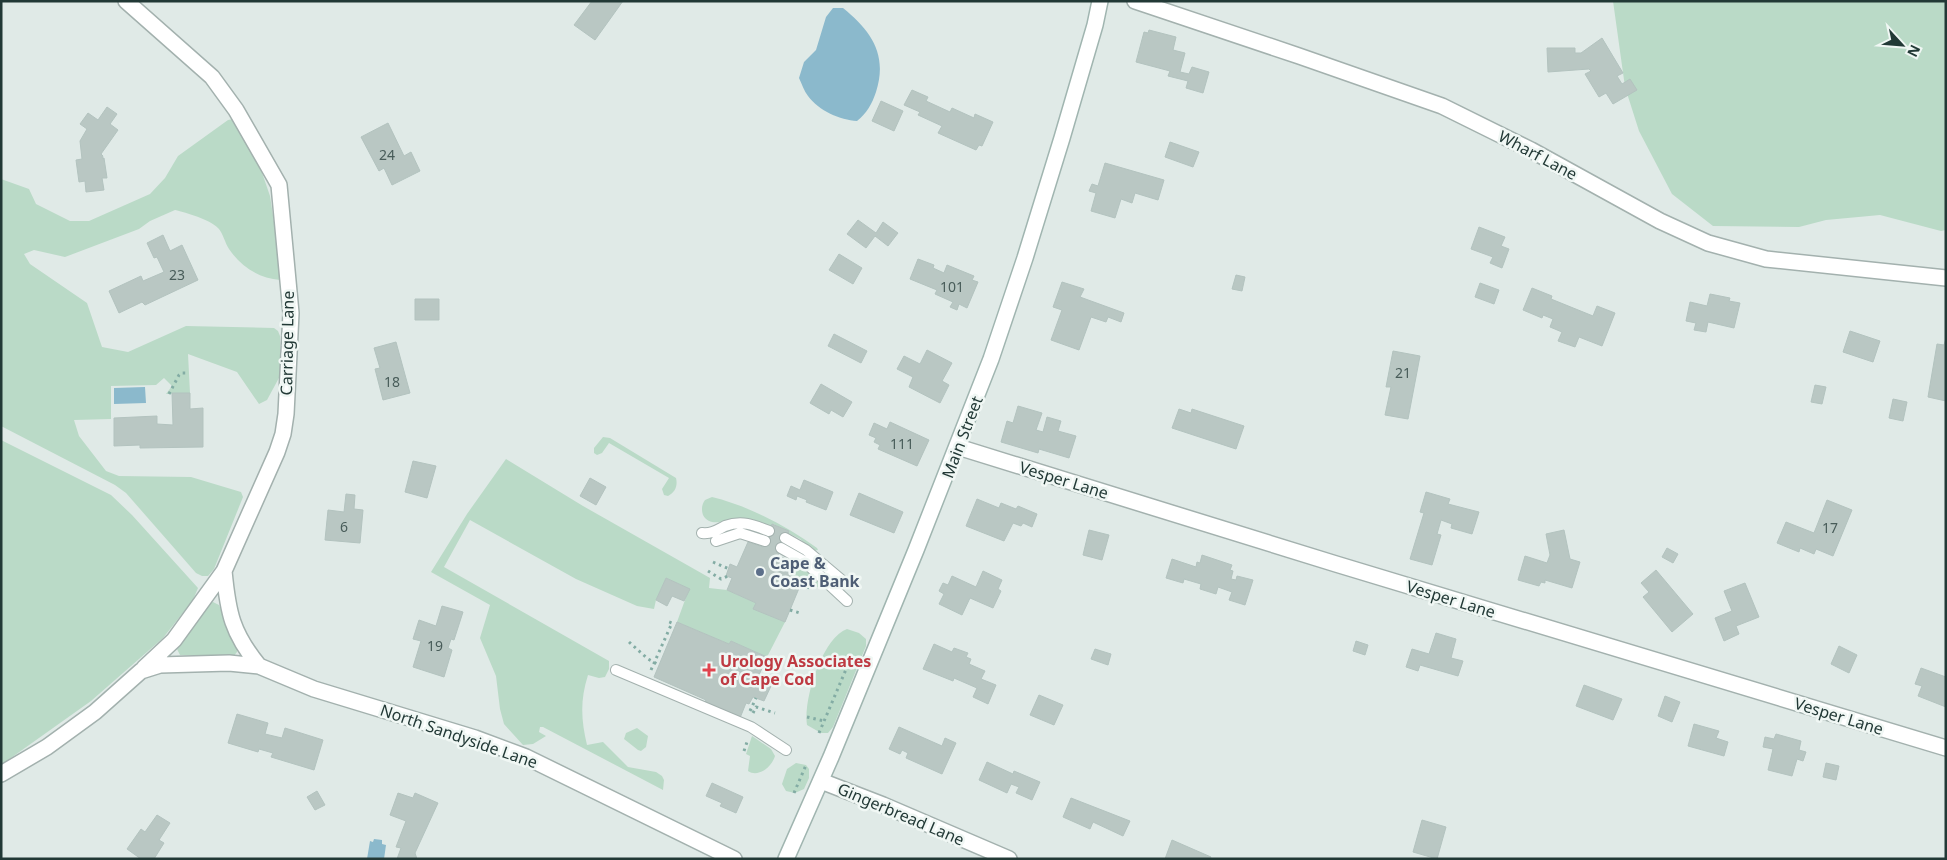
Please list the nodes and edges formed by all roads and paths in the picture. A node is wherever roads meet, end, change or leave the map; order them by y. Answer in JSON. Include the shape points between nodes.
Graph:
{"nodes":[{"id":1,"x":126,"y":1,"type":"edge"},
{"id":2,"x":1100,"y":1,"type":"edge"},
{"id":3,"x":1135,"y":1,"type":"edge"},
{"id":4,"x":1946,"y":278,"type":"edge"},
{"id":5,"x":189,"y":373,"type":"dead end"},
{"id":6,"x":169,"y":394,"type":"dead end"},
{"id":7,"x":958,"y":447,"type":"junction"},
{"id":8,"x":702,"y":533,"type":"dead end"},
{"id":9,"x":786,"y":538,"type":"dead end"},
{"id":10,"x":716,"y":541,"type":"dead end"},
{"id":11,"x":781,"y":548,"type":"dead end"},
{"id":12,"x":713,"y":562,"type":"dead end"},
{"id":13,"x":728,"y":569,"type":"dead end"},
{"id":14,"x":224,"y":571,"type":"junction"},
{"id":15,"x":708,"y":571,"type":"dead end"},
{"id":16,"x":728,"y":576,"type":"dead end"},
{"id":17,"x":844,"y":582,"type":"dead end"},
{"id":18,"x":801,"y":585,"type":"dead end"},
{"id":19,"x":810,"y":588,"type":"dead end"},
{"id":20,"x":847,"y":601,"type":"dead end"},
{"id":21,"x":790,"y":610,"type":"dead end"},
{"id":22,"x":800,"y":613,"type":"dead end"},
{"id":23,"x":667,"y":621,"type":"dead end"},
{"id":24,"x":629,"y":642,"type":"dead end"},
{"id":25,"x":854,"y":652,"type":"dead end"},
{"id":26,"x":654,"y":663,"type":"junction"},
{"id":27,"x":659,"y":665,"type":"dead end"},
{"id":28,"x":259,"y":666,"type":"junction"},
{"id":29,"x":616,"y":670,"type":"dead end"},
{"id":30,"x":141,"y":671,"type":"junction"},
{"id":31,"x":649,"y":676,"type":"dead end"},
{"id":32,"x":756,"y":698,"type":"dead end"},
{"id":33,"x":775,"y":713,"type":"dead end"},
{"id":34,"x":807,"y":717,"type":"dead end"},
{"id":35,"x":824,"y":721,"type":"junction"},
{"id":36,"x":819,"y":733,"type":"dead end"},
{"id":37,"x":1946,"y":748,"type":"edge"},
{"id":38,"x":786,"y":750,"type":"dead end"},
{"id":39,"x":806,"y":765,"type":"dead end"},
{"id":40,"x":1,"y":774,"type":"edge"},
{"id":41,"x":821,"y":781,"type":"junction"},
{"id":42,"x":794,"y":793,"type":"dead end"},
{"id":43,"x":734,"y":859,"type":"edge"},
{"id":44,"x":786,"y":859,"type":"edge"},
{"id":45,"x":1009,"y":859,"type":"edge"}],
"edges":[{"from":1,"to":14,"type":"street","name":"Carriage Lane","via":[[212,77],[236,110],[279,185],[291,313],[286,414],[278,452]]},
{"from":2,"to":7,"type":"street","name":"Main Street","via":[[1025,258]]},
{"from":3,"to":4,"type":"street","name":"Wharf Lane","via":[[1442,106],[1531,150],[1660,221],[1708,242],[1766,259]]},
{"from":5,"to":6,"type":"path","via":[[179,375]]},
{"from":7,"to":37,"type":"street","name":"Vesper Lane"},
{"from":7,"to":41,"type":"street","name":"Main Street"},
{"from":8,"to":10,"type":"lane","via":[[746,523],[767,536],[740,533]]},
{"from":9,"to":17,"type":"lane","via":[[802,546]]},
{"from":11,"to":20,"type":"lane","via":[[804,561]]},
{"from":12,"to":13,"type":"path"},
{"from":14,"to":28,"type":"street","via":[[228,608],[236,631]]},
{"from":14,"to":30,"type":"street","name":"Carriage Lane","via":[[174,640]]},
{"from":15,"to":16,"type":"path","via":[[721,579]]},
{"from":18,"to":19,"type":"path"},
{"from":21,"to":22,"type":"path"},
{"from":23,"to":26,"type":"path","via":[[672,623]]},
{"from":24,"to":26,"type":"path"},
{"from":25,"to":35,"type":"path"},
{"from":26,"to":27,"type":"path"},
{"from":26,"to":31,"type":"path"},
{"from":28,"to":30,"type":"street","name":"North Sandyside Lane","via":[[229,663],[160,665]]},
{"from":28,"to":43,"type":"street","name":"North Sandyside Lane","via":[[314,689],[475,738],[526,757]]},
{"from":29,"to":38,"type":"lane","via":[[751,727]]},
{"from":30,"to":40,"type":"street","name":"North Sandyside Lane","via":[[95,712],[47,747]]},
{"from":32,"to":33,"type":"path","via":[[749,717],[756,707]]},
{"from":34,"to":35,"type":"path"},
{"from":35,"to":36,"type":"path"},
{"from":39,"to":42,"type":"path"},
{"from":41,"to":44,"type":"street","name":"Main Street"},
{"from":41,"to":45,"type":"street","name":"Gingerbread Lane"}]}
